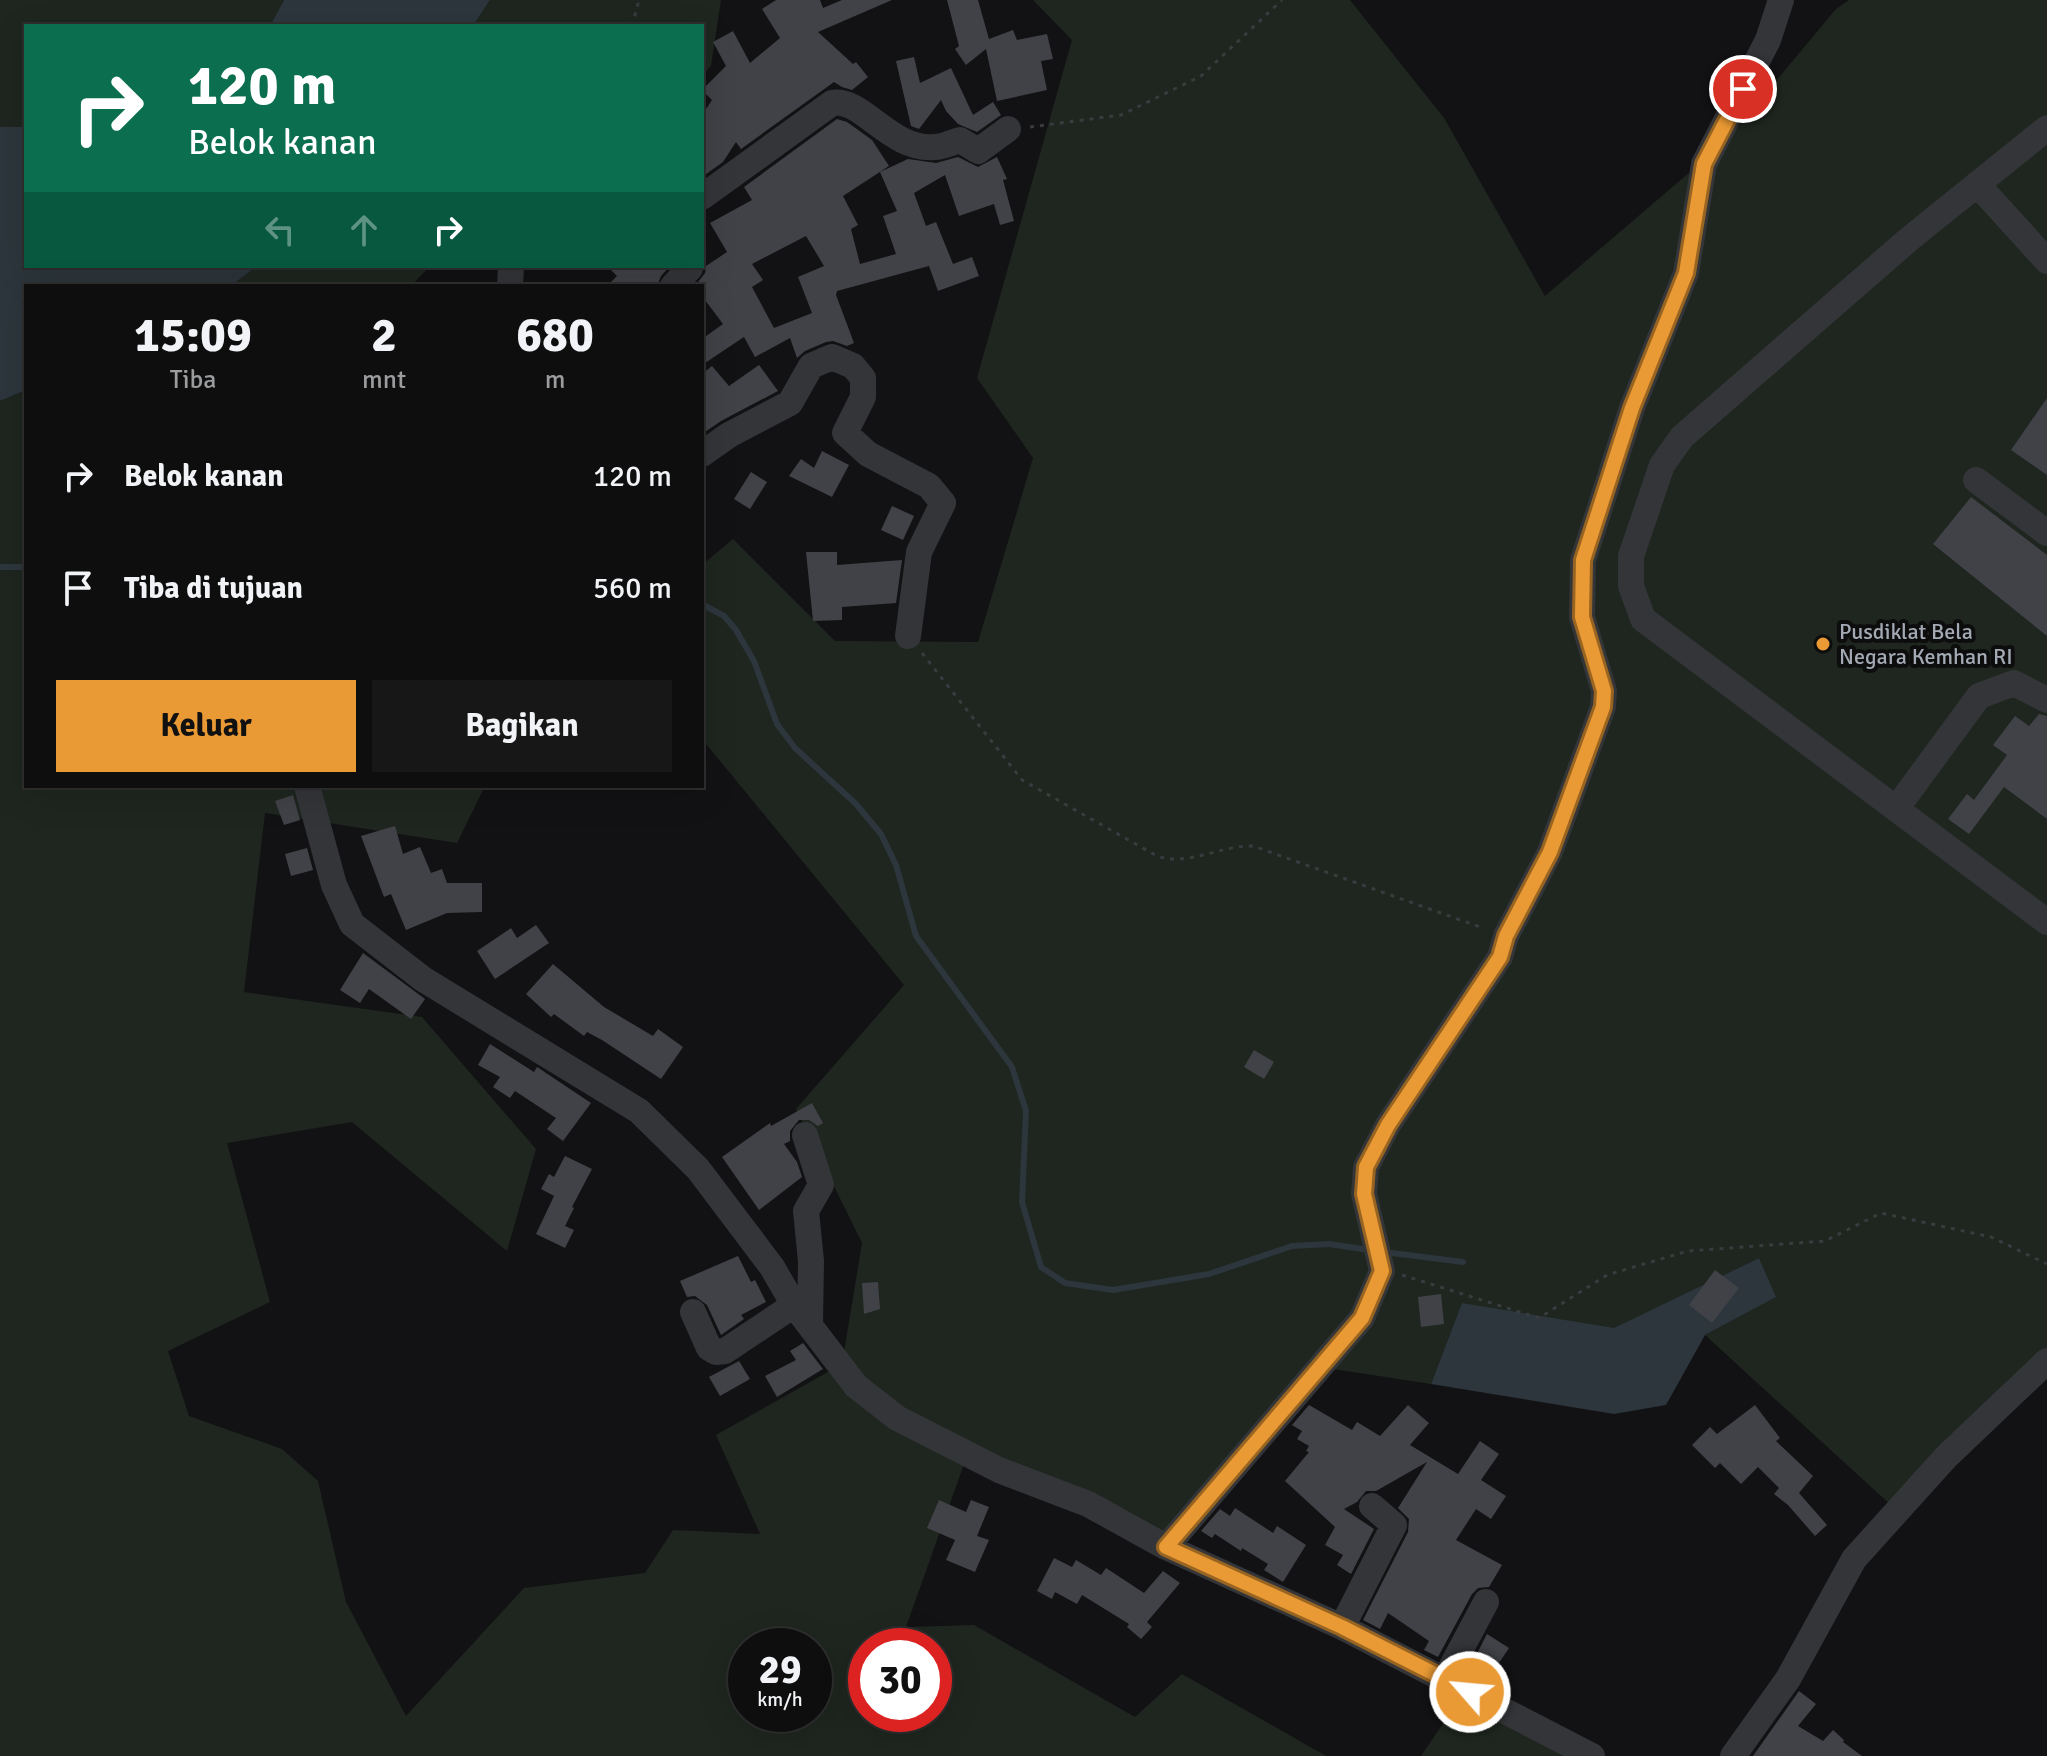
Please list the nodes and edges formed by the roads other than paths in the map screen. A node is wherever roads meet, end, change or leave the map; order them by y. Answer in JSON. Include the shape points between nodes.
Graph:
{"nodes":[{"id":1,"x":1781,"y":0,"type":"edge"},
{"id":2,"x":2047,"y":128,"type":"edge"},
{"id":3,"x":1008,"y":129,"type":"road end"},
{"id":4,"x":1977,"y":184,"type":"junction"},
{"id":5,"x":704,"y":196,"type":"edge"},
{"id":6,"x":2047,"y":261,"type":"edge"},
{"id":7,"x":690,"y":268,"type":"edge"},
{"id":8,"x":675,"y":284,"type":"edge"},
{"id":9,"x":704,"y":453,"type":"edge"},
{"id":10,"x":1976,"y":480,"type":"dead end"},
{"id":11,"x":2047,"y":533,"type":"edge"},
{"id":12,"x":908,"y":636,"type":"road end"},
{"id":13,"x":2047,"y":700,"type":"edge"},
{"id":14,"x":308,"y":788,"type":"edge"},
{"id":15,"x":1896,"y":809,"type":"junction"},
{"id":16,"x":2047,"y":922,"type":"edge"},
{"id":17,"x":805,"y":1135,"type":"dead end"},
{"id":18,"x":693,"y":1312,"type":"dead end"},
{"id":19,"x":802,"y":1314,"type":"junction"},
{"id":20,"x":2047,"y":1361,"type":"edge"},
{"id":21,"x":1372,"y":1506,"type":"dead end"},
{"id":22,"x":1166,"y":1547,"type":"junction"},
{"id":23,"x":1486,"y":1602,"type":"dead end"},
{"id":24,"x":1342,"y":1627,"type":"junction"},
{"id":25,"x":1445,"y":1679,"type":"junction"},
{"id":26,"x":1592,"y":1756,"type":"edge"},
{"id":27,"x":1733,"y":1756,"type":"edge"}],
"edges":[{"from":1,"to":22,"type":"street","via":[[1768,40],[1704,164],[1686,273],[1632,408],[1583,560],[1582,617],[1604,691],[1603,707],[1550,852],[1500,957],[1388,1125],[1366,1167],[1364,1194],[1382,1271],[1362,1318]]},
{"from":2,"to":4,"type":"street"},
{"from":3,"to":5,"type":"street","via":[[978,151],[960,140],[935,148],[916,145],[901,142],[840,101]]},
{"from":4,"to":6,"type":"street"},
{"from":4,"to":15,"type":"street","via":[[1682,437],[1662,465],[1631,556],[1631,586],[1643,619]]},
{"from":7,"to":8,"type":"street"},
{"from":9,"to":12,"type":"street","via":[[790,403],[811,366],[832,357],[853,366],[863,378],[863,397],[845,433],[868,454],[929,486],[943,503],[919,552]]},
{"from":10,"to":11,"type":"street"},
{"from":13,"to":15,"type":"street","via":[[2014,683],[1979,696]]},
{"from":14,"to":19,"type":"street","via":[[334,885],[352,924],[423,979],[639,1111],[698,1169]]},
{"from":15,"to":16,"type":"street"},
{"from":17,"to":19,"type":"street","via":[[821,1185],[806,1211],[811,1261]]},
{"from":18,"to":19,"type":"street","via":[[709,1348],[716,1352]]},
{"from":19,"to":22,"type":"street","via":[[856,1386],[897,1418],[999,1470],[1088,1504]]},
{"from":20,"to":27,"type":"street","via":[[1946,1457],[1854,1559],[1788,1679]]},
{"from":21,"to":24,"type":"street","via":[[1394,1525]]},
{"from":22,"to":24,"type":"street"},
{"from":23,"to":25,"type":"street"},
{"from":24,"to":25,"type":"street"},
{"from":25,"to":26,"type":"street"}]}
